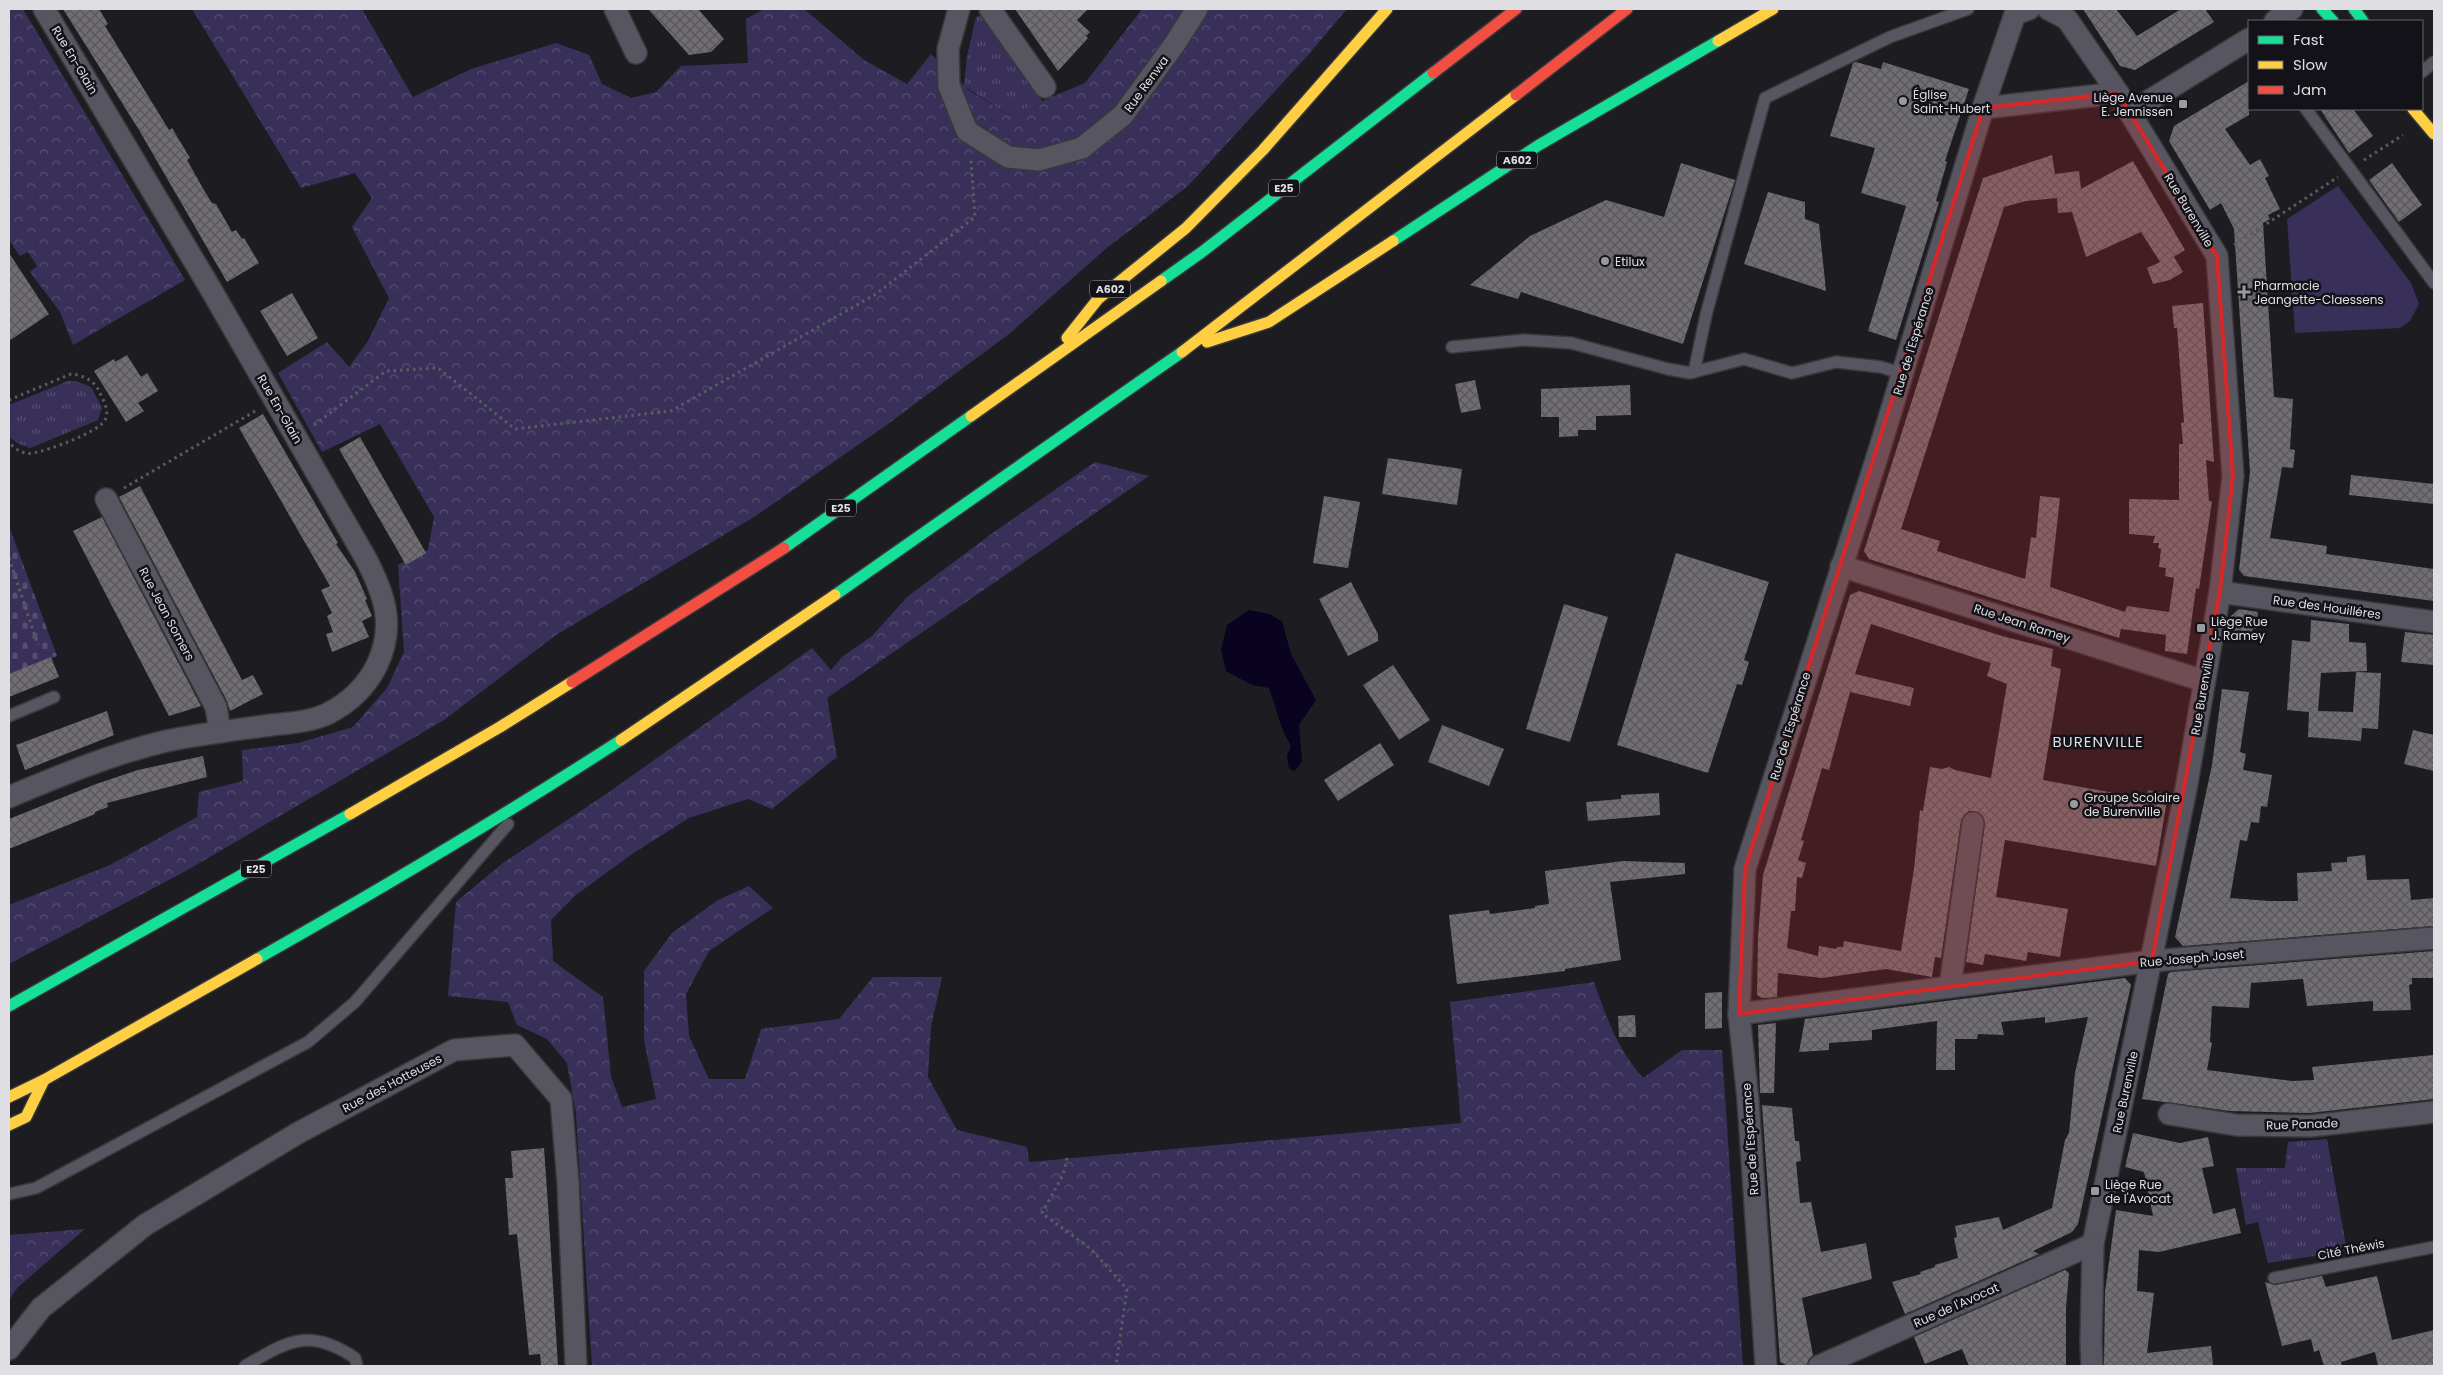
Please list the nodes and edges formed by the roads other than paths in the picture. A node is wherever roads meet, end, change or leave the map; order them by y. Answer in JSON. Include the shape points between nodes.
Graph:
{"nodes":[{"id":1,"x":44,"y":9,"type":"edge"},
{"id":2,"x":615,"y":9,"type":"edge"},
{"id":3,"x":959,"y":9,"type":"edge"},
{"id":4,"x":990,"y":9,"type":"edge"},
{"id":5,"x":1197,"y":9,"type":"edge"},
{"id":6,"x":1387,"y":9,"type":"edge"},
{"id":7,"x":1516,"y":9,"type":"edge"},
{"id":8,"x":1627,"y":9,"type":"edge"},
{"id":9,"x":1773,"y":9,"type":"edge"},
{"id":10,"x":1968,"y":9,"type":"edge"},
{"id":11,"x":2048,"y":9,"type":"edge"},
{"id":12,"x":2292,"y":9,"type":"edge"},
{"id":13,"x":2322,"y":9,"type":"edge"},
{"id":14,"x":2354,"y":9,"type":"edge"},
{"id":15,"x":2016,"y":10,"type":"edge"},
{"id":16,"x":2276,"y":20,"type":"edge"},
{"id":17,"x":2332,"y":20,"type":"edge"},
{"id":18,"x":2361,"y":20,"type":"edge"},
{"id":19,"x":2248,"y":40,"type":"edge"},
{"id":20,"x":636,"y":53,"type":"dead end"},
{"id":21,"x":2434,"y":62,"type":"edge"},
{"id":22,"x":2423,"y":71,"type":"edge"},
{"id":23,"x":1045,"y":87,"type":"dead end"},
{"id":24,"x":2118,"y":93,"type":"junction"},
{"id":25,"x":1983,"y":108,"type":"junction"},
{"id":26,"x":2307,"y":110,"type":"edge"},
{"id":27,"x":2414,"y":110,"type":"edge"},
{"id":28,"x":2131,"y":112,"type":"junction"},
{"id":29,"x":2434,"y":134,"type":"edge"},
{"id":30,"x":2434,"y":283,"type":"edge"},
{"id":31,"x":1452,"y":347,"type":"dead end"},
{"id":32,"x":1185,"y":350,"type":"junction"},
{"id":33,"x":1048,"y":363,"type":"junction"},
{"id":34,"x":1694,"y":372,"type":"junction"},
{"id":35,"x":1903,"y":374,"type":"junction"},
{"id":36,"x":106,"y":499,"type":"road end"},
{"id":37,"x":1841,"y":566,"type":"junction"},
{"id":38,"x":2220,"y":592,"type":"junction"},
{"id":39,"x":2434,"y":622,"type":"edge"},
{"id":40,"x":2204,"y":681,"type":"junction"},
{"id":41,"x":54,"y":697,"type":"dead end"},
{"id":42,"x":9,"y":716,"type":"edge"},
{"id":43,"x":220,"y":732,"type":"junction"},
{"id":44,"x":9,"y":797,"type":"edge"},
{"id":45,"x":529,"y":800,"type":"junction"},
{"id":46,"x":1973,"y":823,"type":"dead end"},
{"id":47,"x":2434,"y":938,"type":"edge"},
{"id":48,"x":2152,"y":961,"type":"junction"},
{"id":49,"x":1950,"y":987,"type":"junction"},
{"id":50,"x":9,"y":1006,"type":"edge"},
{"id":51,"x":1739,"y":1014,"type":"junction"},
{"id":52,"x":44,"y":1080,"type":"junction"},
{"id":53,"x":9,"y":1097,"type":"edge"},
{"id":54,"x":2434,"y":1112,"type":"edge"},
{"id":55,"x":2169,"y":1114,"type":"dead end"},
{"id":56,"x":9,"y":1125,"type":"edge"},
{"id":57,"x":9,"y":1194,"type":"edge"},
{"id":58,"x":2093,"y":1244,"type":"junction"},
{"id":59,"x":2434,"y":1247,"type":"edge"},
{"id":60,"x":2274,"y":1278,"type":"dead end"},
{"id":61,"x":9,"y":1349,"type":"edge"},
{"id":62,"x":245,"y":1366,"type":"edge"},
{"id":63,"x":357,"y":1366,"type":"edge"},
{"id":64,"x":576,"y":1366,"type":"edge"},
{"id":65,"x":1766,"y":1366,"type":"edge"},
{"id":66,"x":1819,"y":1366,"type":"edge"},
{"id":67,"x":2092,"y":1366,"type":"edge"}],
"edges":[{"from":1,"to":43,"type":"street","name":"Rue En-Glain","via":[[297,438],[381,587],[387,609],[381,657],[357,694],[325,715]]},
{"from":2,"to":20,"type":"street"},
{"from":3,"to":5,"type":"street","name":"Rue Renwa","via":[[948,49],[948,86],[967,131],[1008,157],[1039,160],[1082,148],[1123,115]]},
{"from":4,"to":23,"type":"street"},
{"from":6,"to":33,"type":"main road","number":"A602","via":[[1262,150],[1198,216],[1098,299]]},
{"from":7,"to":33,"type":"main road","number":"E25","via":[[1202,252]]},
{"from":8,"to":32,"type":"main road"},
{"from":9,"to":32,"type":"main road","number":"A602","via":[[1539,145],[1268,322]]},
{"from":10,"to":34,"type":"lane","via":[[1890,37],[1765,98],[1706,315]]},
{"from":11,"to":24,"type":"street","name":"Rue Burenville","via":[[2067,19]]},
{"from":12,"to":16,"type":"street"},
{"from":13,"to":17,"type":"main road"},
{"from":14,"to":18,"type":"main road"},
{"from":15,"to":25,"type":"street","name":"Rue de l'Espérance"},
{"from":19,"to":28,"type":"street"},
{"from":21,"to":22,"type":"lane"},
{"from":24,"to":25,"type":"street"},
{"from":24,"to":28,"type":"street","name":"Rue Burenville"},
{"from":25,"to":35,"type":"street","name":"Rue de l'Espérance"},
{"from":26,"to":30,"type":"lane"},
{"from":27,"to":29,"type":"main road"},
{"from":28,"to":38,"type":"street","name":"Rue Burenville","via":[[2217,256],[2233,476]]},
{"from":31,"to":34,"type":"lane","via":[[1524,340],[1571,343],[1668,369]]},
{"from":32,"to":45,"type":"main road","via":[[906,547],[638,730]]},
{"from":33,"to":50,"type":"main road","number":"E25","via":[[779,552],[500,727],[269,862]]},
{"from":34,"to":35,"type":"lane","via":[[1744,359],[1792,372],[1836,362]]},
{"from":35,"to":37,"type":"street","name":"Rue de l'Espérance"},
{"from":36,"to":43,"type":"street","name":"Rue Jean Somers","via":[[216,707]]},
{"from":37,"to":40,"type":"street","name":"Rue Jean Ramey"},
{"from":37,"to":51,"type":"street","name":"Rue de l'Espérance","via":[[1745,869]]},
{"from":38,"to":39,"type":"street","name":"Rue des Houilléres"},
{"from":38,"to":40,"type":"street","name":"Rue Burenville"},
{"from":40,"to":48,"type":"street","name":"Rue Burenville"},
{"from":41,"to":42,"type":"lane"},
{"from":43,"to":44,"type":"street","name":"Rue En-Glain","via":[[162,742],[111,757]]},
{"from":45,"to":52,"type":"main road"},
{"from":45,"to":57,"type":"lane","via":[[354,1002],[308,1042],[36,1188]]},
{"from":46,"to":49,"type":"street"},
{"from":47,"to":48,"type":"street","name":"Rue Joseph Joset"},
{"from":48,"to":49,"type":"street","name":"Rue Joseph Joset"},
{"from":48,"to":58,"type":"street","name":"Rue Burenville"},
{"from":49,"to":51,"type":"street","name":"Rue Joseph Joset"},
{"from":51,"to":65,"type":"street","name":"Rue de l'Espérance"},
{"from":52,"to":53,"type":"main road"},
{"from":52,"to":56,"type":"main road","via":[[26,1117]]},
{"from":54,"to":55,"type":"street","name":"Rue Panade","via":[[2311,1126],[2236,1125]]},
{"from":58,"to":66,"type":"street","name":"Rue de l'Avocat"},
{"from":58,"to":67,"type":"street","name":"Rue Burenville"},
{"from":59,"to":60,"type":"lane","name":"Cité Théwis"},
{"from":61,"to":64,"type":"street","name":"Rue des Hotteuses","via":[[41,1308],[145,1225],[311,1126],[454,1050],[515,1045],[561,1100]]},
{"from":62,"to":63,"type":"lane","via":[[284,1344],[304,1339],[337,1346],[355,1358]]}]}
